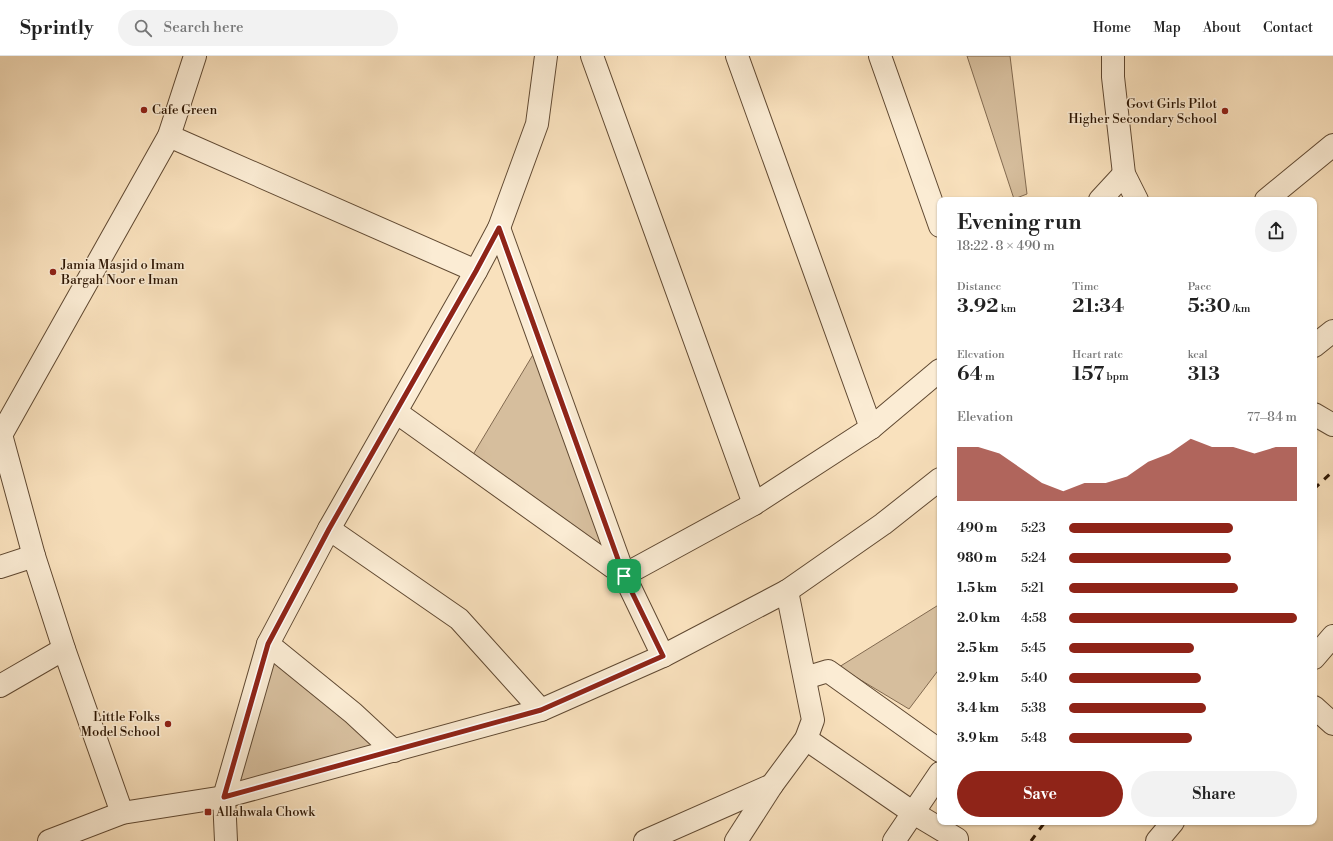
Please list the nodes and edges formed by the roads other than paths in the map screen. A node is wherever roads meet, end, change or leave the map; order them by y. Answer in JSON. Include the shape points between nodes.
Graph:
{"nodes":[{"id":1,"x":195,"y":56,"type":"edge"},
{"id":2,"x":546,"y":56,"type":"edge"},
{"id":3,"x":592,"y":56,"type":"edge"},
{"id":4,"x":737,"y":56,"type":"edge"},
{"id":5,"x":880,"y":56,"type":"edge"},
{"id":6,"x":1113,"y":56,"type":"edge"},
{"id":7,"x":169,"y":136,"type":"junction"},
{"id":8,"x":1333,"y":145,"type":"edge"},
{"id":9,"x":1124,"y":174,"type":"junction"},
{"id":10,"x":1103,"y":197,"type":"edge"},
{"id":11,"x":1136,"y":197,"type":"edge"},
{"id":12,"x":1270,"y":197,"type":"edge"},
{"id":13,"x":937,"y":218,"type":"edge"},
{"id":14,"x":499,"y":228,"type":"junction"},
{"id":15,"x":476,"y":271,"type":"junction"},
{"id":16,"x":1333,"y":331,"type":"edge"},
{"id":17,"x":1317,"y":344,"type":"edge"},
{"id":18,"x":937,"y":373,"type":"edge"},
{"id":19,"x":396,"y":412,"type":"junction"},
{"id":20,"x":871,"y":428,"type":"junction"},
{"id":21,"x":1,"y":433,"type":"edge"},
{"id":22,"x":937,"y":481,"type":"edge"},
{"id":23,"x":754,"y":504,"type":"junction"},
{"id":24,"x":329,"y":529,"type":"junction"},
{"id":25,"x":34,"y":556,"type":"junction"},
{"id":26,"x":0,"y":567,"type":"edge"},
{"id":27,"x":624,"y":576,"type":"junction"},
{"id":28,"x":787,"y":591,"type":"junction"},
{"id":29,"x":1333,"y":636,"type":"edge"},
{"id":30,"x":268,"y":644,"type":"junction"},
{"id":31,"x":64,"y":649,"type":"junction"},
{"id":32,"x":1317,"y":655,"type":"edge"},
{"id":33,"x":663,"y":656,"type":"junction"},
{"id":34,"x":805,"y":678,"type":"junction"},
{"id":35,"x":0,"y":686,"type":"edge"},
{"id":36,"x":541,"y":710,"type":"junction"},
{"id":37,"x":1317,"y":710,"type":"edge"},
{"id":38,"x":1333,"y":724,"type":"edge"},
{"id":39,"x":806,"y":739,"type":"junction"},
{"id":40,"x":937,"y":748,"type":"edge"},
{"id":41,"x":394,"y":751,"type":"junction"},
{"id":42,"x":937,"y":777,"type":"edge"},
{"id":43,"x":772,"y":785,"type":"junction"},
{"id":44,"x":224,"y":797,"type":"junction"},
{"id":45,"x":912,"y":812,"type":"junction"},
{"id":46,"x":122,"y":813,"type":"junction"},
{"id":47,"x":1170,"y":825,"type":"edge"},
{"id":48,"x":957,"y":839,"type":"dead end"},
{"id":49,"x":49,"y":841,"type":"edge"},
{"id":50,"x":226,"y":841,"type":"edge"},
{"id":51,"x":645,"y":841,"type":"edge"},
{"id":52,"x":736,"y":841,"type":"edge"},
{"id":53,"x":894,"y":841,"type":"edge"},
{"id":54,"x":1157,"y":841,"type":"edge"}],
"edges":[{"from":1,"to":7,"type":"street"},
{"from":2,"to":14,"type":"street","via":[[537,124]]},
{"from":3,"to":23,"type":"street"},
{"from":4,"to":20,"type":"street"},
{"from":5,"to":13,"type":"street"},
{"from":6,"to":9,"type":"street"},
{"from":7,"to":15,"type":"street"},
{"from":7,"to":21,"type":"street"},
{"from":8,"to":12,"type":"street"},
{"from":9,"to":10,"type":"street"},
{"from":9,"to":11,"type":"street"},
{"from":14,"to":15,"type":"street"},
{"from":14,"to":27,"type":"street"},
{"from":15,"to":19,"type":"street"},
{"from":16,"to":17,"type":"street"},
{"from":18,"to":20,"type":"street"},
{"from":19,"to":24,"type":"street"},
{"from":19,"to":27,"type":"street"},
{"from":20,"to":23,"type":"street"},
{"from":21,"to":25,"type":"street"},
{"from":22,"to":28,"type":"street","via":[[883,524]]},
{"from":23,"to":27,"type":"street"},
{"from":24,"to":30,"type":"street"},
{"from":24,"to":36,"type":"street","via":[[459,619]]},
{"from":25,"to":26,"type":"street"},
{"from":25,"to":31,"type":"street"},
{"from":27,"to":33,"type":"street"},
{"from":28,"to":33,"type":"street"},
{"from":28,"to":34,"type":"street"},
{"from":29,"to":32,"type":"street"},
{"from":30,"to":41,"type":"street","via":[[353,713]]},
{"from":30,"to":44,"type":"street"},
{"from":31,"to":35,"type":"street"},
{"from":31,"to":46,"type":"street"},
{"from":33,"to":36,"type":"street"},
{"from":34,"to":39,"type":"street","via":[[813,720]]},
{"from":34,"to":40,"type":"street","via":[[828,670]]},
{"from":36,"to":41,"type":"street"},
{"from":37,"to":38,"type":"street"},
{"from":39,"to":43,"type":"street"},
{"from":39,"to":45,"type":"street"},
{"from":41,"to":44,"type":"street"},
{"from":42,"to":45,"type":"street"},
{"from":43,"to":51,"type":"street"},
{"from":43,"to":52,"type":"street"},
{"from":44,"to":46,"type":"street"},
{"from":44,"to":50,"type":"street"},
{"from":45,"to":48,"type":"street"},
{"from":45,"to":53,"type":"street"},
{"from":46,"to":49,"type":"street"},
{"from":47,"to":54,"type":"street"}]}
